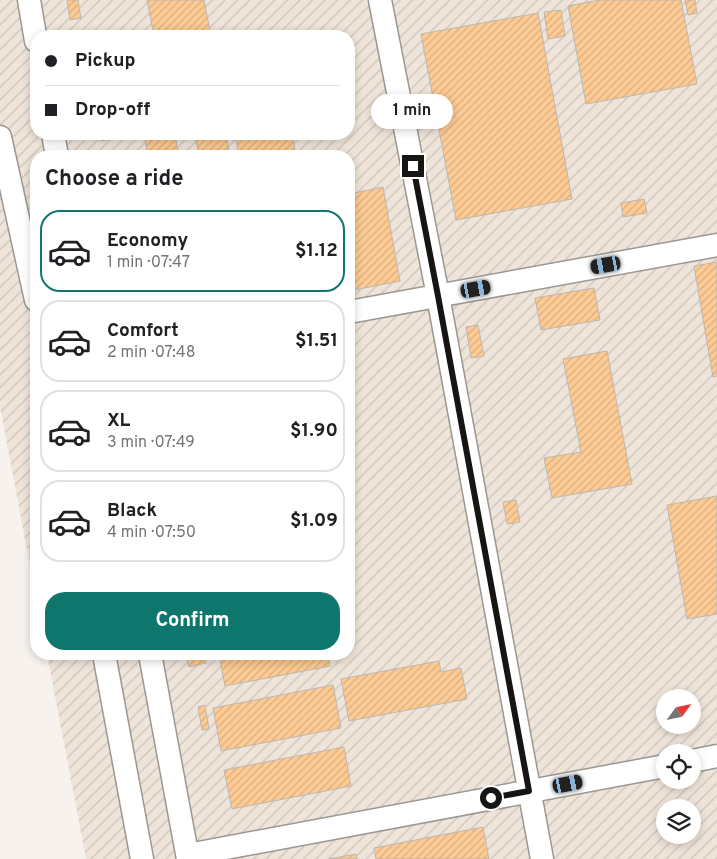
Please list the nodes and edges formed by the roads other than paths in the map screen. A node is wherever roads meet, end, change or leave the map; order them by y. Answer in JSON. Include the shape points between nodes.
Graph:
{"nodes":[{"id":1,"x":29,"y":0,"type":"edge"},
{"id":2,"x":380,"y":0,"type":"edge"},
{"id":3,"x":34,"y":30,"type":"edge"},
{"id":4,"x":0,"y":137,"type":"edge"},
{"id":5,"x":717,"y":245,"type":"edge"},
{"id":6,"x":30,"y":273,"type":"edge"},
{"id":7,"x":438,"y":296,"type":"junction"},
{"id":8,"x":355,"y":311,"type":"edge"},
{"id":9,"x":105,"y":660,"type":"edge"},
{"id":10,"x":151,"y":660,"type":"edge"},
{"id":11,"x":717,"y":756,"type":"edge"},
{"id":12,"x":701,"y":759,"type":"edge"},
{"id":13,"x":656,"y":768,"type":"edge"},
{"id":14,"x":529,"y":791,"type":"junction"},
{"id":15,"x":188,"y":857,"type":"edge"},
{"id":16,"x":142,"y":859,"type":"edge"},
{"id":17,"x":542,"y":859,"type":"edge"}],
"edges":[{"from":1,"to":3,"type":"street"},
{"from":2,"to":7,"type":"street"},
{"from":4,"to":6,"type":"street"},
{"from":5,"to":7,"type":"street"},
{"from":7,"to":8,"type":"street"},
{"from":7,"to":14,"type":"street"},
{"from":9,"to":16,"type":"street"},
{"from":10,"to":15,"type":"street"},
{"from":11,"to":12,"type":"street"},
{"from":13,"to":14,"type":"street"},
{"from":14,"to":15,"type":"street"},
{"from":14,"to":17,"type":"street"}]}
